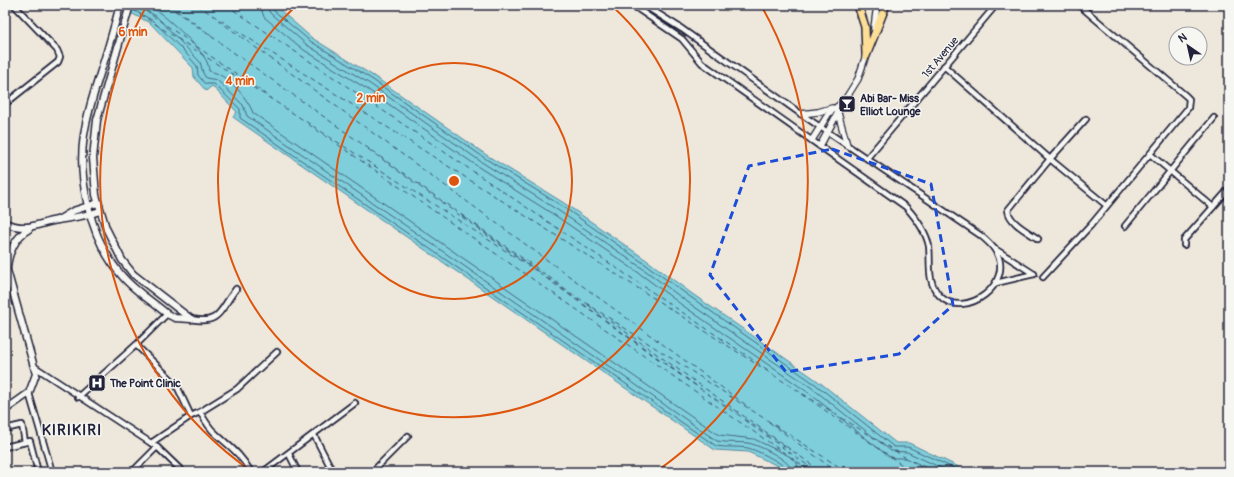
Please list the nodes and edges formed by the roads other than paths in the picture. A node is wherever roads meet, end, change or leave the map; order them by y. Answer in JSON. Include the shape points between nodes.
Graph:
{"nodes":[{"id":1,"x":14,"y":5,"type":"edge"},
{"id":2,"x":120,"y":5,"type":"edge"},
{"id":3,"x":130,"y":5,"type":"edge"},
{"id":4,"x":632,"y":5,"type":"edge"},
{"id":5,"x":644,"y":5,"type":"edge"},
{"id":6,"x":858,"y":5,"type":"edge"},
{"id":7,"x":877,"y":5,"type":"edge"},
{"id":8,"x":886,"y":5,"type":"edge"},
{"id":9,"x":996,"y":5,"type":"edge"},
{"id":10,"x":1079,"y":5,"type":"edge"},
{"id":11,"x":866,"y":56,"type":"junction"},
{"id":12,"x":944,"y":66,"type":"junction"},
{"id":13,"x":5,"y":104,"type":"edge"},
{"id":14,"x":836,"y":110,"type":"junction"},
{"id":15,"x":801,"y":114,"type":"junction"},
{"id":16,"x":1214,"y":118,"type":"dead end"},
{"id":17,"x":1086,"y":119,"type":"dead end"},
{"id":18,"x":821,"y":127,"type":"junction"},
{"id":19,"x":828,"y":132,"type":"junction"},
{"id":20,"x":812,"y":140,"type":"junction"},
{"id":21,"x":847,"y":145,"type":"junction"},
{"id":22,"x":820,"y":146,"type":"junction"},
{"id":23,"x":1150,"y":154,"type":"junction"},
{"id":24,"x":866,"y":158,"type":"junction"},
{"id":25,"x":1050,"y":159,"type":"junction"},
{"id":26,"x":1169,"y":171,"type":"junction"},
{"id":27,"x":1229,"y":189,"type":"edge"},
{"id":28,"x":98,"y":203,"type":"junction"},
{"id":29,"x":1106,"y":205,"type":"junction"},
{"id":30,"x":88,"y":206,"type":"junction"},
{"id":31,"x":1213,"y":207,"type":"junction"},
{"id":32,"x":100,"y":212,"type":"junction"},
{"id":33,"x":90,"y":215,"type":"junction"},
{"id":34,"x":56,"y":220,"type":"junction"},
{"id":35,"x":5,"y":223,"type":"edge"},
{"id":36,"x":1124,"y":226,"type":"dead end"},
{"id":37,"x":32,"y":228,"type":"junction"},
{"id":38,"x":1038,"y":238,"type":"dead end"},
{"id":39,"x":1184,"y":245,"type":"dead end"},
{"id":40,"x":995,"y":249,"type":"junction"},
{"id":41,"x":6,"y":266,"type":"edge"},
{"id":42,"x":1043,"y":277,"type":"dead end"},
{"id":43,"x":996,"y":283,"type":"junction"},
{"id":44,"x":236,"y":289,"type":"dead end"},
{"id":45,"x":167,"y":314,"type":"junction"},
{"id":46,"x":191,"y":319,"type":"junction"},
{"id":47,"x":136,"y":345,"type":"junction"},
{"id":48,"x":277,"y":352,"type":"dead end"},
{"id":49,"x":35,"y":367,"type":"junction"},
{"id":50,"x":29,"y":393,"type":"junction"},
{"id":51,"x":78,"y":397,"type":"junction"},
{"id":52,"x":356,"y":403,"type":"dead end"},
{"id":53,"x":5,"y":410,"type":"edge"},
{"id":54,"x":200,"y":412,"type":"junction"},
{"id":55,"x":191,"y":416,"type":"junction"},
{"id":56,"x":5,"y":429,"type":"edge"},
{"id":57,"x":314,"y":435,"type":"junction"},
{"id":58,"x":408,"y":436,"type":"dead end"},
{"id":59,"x":24,"y":442,"type":"junction"},
{"id":60,"x":151,"y":443,"type":"junction"},
{"id":61,"x":5,"y":447,"type":"edge"},
{"id":62,"x":156,"y":447,"type":"junction"},
{"id":63,"x":289,"y":454,"type":"junction"},
{"id":64,"x":38,"y":472,"type":"edge"},
{"id":65,"x":52,"y":472,"type":"edge"},
{"id":66,"x":132,"y":472,"type":"edge"},
{"id":67,"x":183,"y":472,"type":"edge"},
{"id":68,"x":251,"y":472,"type":"edge"},
{"id":69,"x":263,"y":472,"type":"edge"},
{"id":70,"x":298,"y":472,"type":"edge"},
{"id":71,"x":333,"y":472,"type":"edge"},
{"id":72,"x":372,"y":472,"type":"edge"}],
"edges":[{"from":1,"to":13,"type":"street","via":[[57,50],[60,57],[58,62]]},
{"from":2,"to":30,"type":"main road","via":[[84,127],[81,149],[82,173]]},
{"from":3,"to":28,"type":"main road","via":[[102,98],[94,139],[93,158]]},
{"from":4,"to":20,"type":"street","via":[[682,39],[702,63]]},
{"from":5,"to":15,"type":"street"},
{"from":6,"to":11,"type":"main road","via":[[865,26]]},
{"from":7,"to":11,"type":"street","via":[[875,24]]},
{"from":8,"to":11,"type":"main road"},
{"from":9,"to":12,"type":"street","name":"1st Avenue"},
{"from":10,"to":23,"type":"street","via":[[1189,99],[1188,108]]},
{"from":11,"to":14,"type":"street","via":[[858,80]]},
{"from":12,"to":24,"type":"street","name":"1st Avenue"},
{"from":12,"to":25,"type":"street"},
{"from":14,"to":15,"type":"street"},
{"from":14,"to":18,"type":"street"},
{"from":14,"to":19,"type":"street"},
{"from":14,"to":21,"type":"street"},
{"from":15,"to":18,"type":"street"},
{"from":16,"to":26,"type":"street"},
{"from":17,"to":25,"type":"street"},
{"from":18,"to":19,"type":"street"},
{"from":18,"to":20,"type":"street"},
{"from":19,"to":21,"type":"street"},
{"from":19,"to":22,"type":"street"},
{"from":20,"to":22,"type":"street"},
{"from":21,"to":24,"type":"street"},
{"from":22,"to":43,"type":"street","via":[[906,207],[914,216],[927,239],[930,280],[940,296],[948,301],[968,303],[980,299]]},
{"from":23,"to":26,"type":"street"},
{"from":23,"to":29,"type":"street"},
{"from":24,"to":40,"type":"street","via":[[980,235]]},
{"from":25,"to":29,"type":"street"},
{"from":25,"to":38,"type":"street","via":[[1008,210],[1013,220]]},
{"from":26,"to":31,"type":"street"},
{"from":26,"to":36,"type":"street"},
{"from":27,"to":31,"type":"street"},
{"from":28,"to":30,"type":"main road"},
{"from":28,"to":32,"type":"main road"},
{"from":29,"to":42,"type":"street"},
{"from":30,"to":33,"type":"main road"},
{"from":30,"to":34,"type":"main road"},
{"from":31,"to":39,"type":"street","via":[[1184,240]]},
{"from":32,"to":33,"type":"main road"},
{"from":32,"to":46,"type":"main road","via":[[114,246],[133,274]]},
{"from":33,"to":34,"type":"main road"},
{"from":33,"to":45,"type":"main road","via":[[104,249],[123,278]]},
{"from":34,"to":37,"type":"main road"},
{"from":35,"to":37,"type":"main road","via":[[21,228]]},
{"from":37,"to":41,"type":"main road","via":[[21,236],[12,248]]},
{"from":40,"to":43,"type":"street","via":[[1000,265]]},
{"from":40,"to":43,"type":"street","via":[[1034,274]]},
{"from":41,"to":49,"type":"main road"},
{"from":44,"to":46,"type":"street","via":[[215,318],[204,322]]},
{"from":45,"to":46,"type":"main road","via":[[175,318]]},
{"from":45,"to":47,"type":"street"},
{"from":47,"to":51,"type":"street"},
{"from":47,"to":55,"type":"street","via":[[176,384]]},
{"from":48,"to":54,"type":"street","via":[[237,389]]},
{"from":49,"to":50,"type":"main road"},
{"from":49,"to":51,"type":"street"},
{"from":50,"to":53,"type":"main road"},
{"from":50,"to":65,"type":"street"},
{"from":51,"to":60,"type":"street"},
{"from":52,"to":57,"type":"street"},
{"from":54,"to":55,"type":"street"},
{"from":54,"to":68,"type":"street","via":[[214,432],[243,459]]},
{"from":55,"to":60,"type":"street"},
{"from":56,"to":59,"type":"street","via":[[22,425]]},
{"from":57,"to":63,"type":"street"},
{"from":57,"to":71,"type":"street"},
{"from":58,"to":72,"type":"street"},
{"from":59,"to":61,"type":"street"},
{"from":59,"to":64,"type":"street","via":[[30,441]]},
{"from":60,"to":62,"type":"street"},
{"from":62,"to":66,"type":"street"},
{"from":62,"to":67,"type":"street"},
{"from":63,"to":69,"type":"street"},
{"from":63,"to":70,"type":"street"}]}
